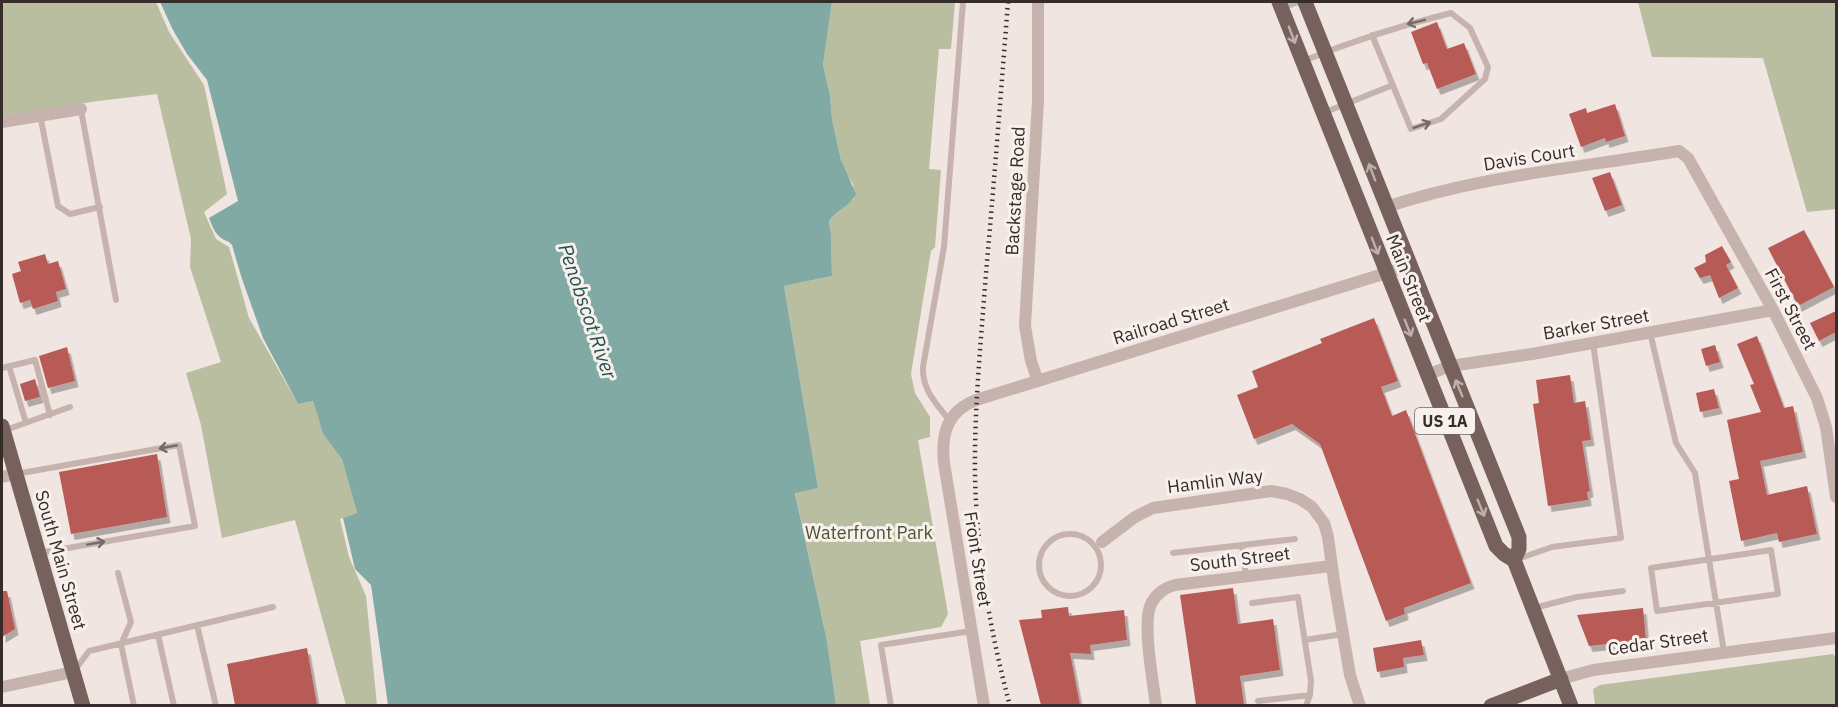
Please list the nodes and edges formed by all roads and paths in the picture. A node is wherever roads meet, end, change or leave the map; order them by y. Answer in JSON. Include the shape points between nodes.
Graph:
{"nodes":[{"id":1,"x":963,"y":2,"type":"edge"},
{"id":2,"x":1038,"y":2,"type":"edge"},
{"id":3,"x":1298,"y":2,"type":"edge"},
{"id":4,"x":1305,"y":2,"type":"edge"},
{"id":5,"x":1280,"y":5,"type":"edge"},
{"id":6,"x":1372,"y":35,"type":"junction"},
{"id":7,"x":1325,"y":52,"type":"junction"},
{"id":8,"x":1302,"y":62,"type":"junction"},
{"id":9,"x":1393,"y":85,"type":"junction"},
{"id":10,"x":1346,"y":104,"type":"junction"},
{"id":11,"x":81,"y":109,"type":"joint"},
{"id":12,"x":1323,"y":113,"type":"junction"},
{"id":13,"x":40,"y":115,"type":"junction"},
{"id":14,"x":2,"y":122,"type":"edge"},
{"id":15,"x":1679,"y":152,"type":"joint"},
{"id":16,"x":100,"y":207,"type":"junction"},
{"id":17,"x":1386,"y":207,"type":"junction"},
{"id":18,"x":1409,"y":266,"type":"junction"},
{"id":19,"x":1386,"y":273,"type":"junction"},
{"id":20,"x":116,"y":300,"type":"dead end"},
{"id":21,"x":1773,"y":310,"type":"junction"},
{"id":22,"x":1650,"y":333,"type":"junction"},
{"id":23,"x":1593,"y":343,"type":"junction"},
{"id":24,"x":9,"y":366,"type":"junction"},
{"id":25,"x":1450,"y":366,"type":"junction"},
{"id":26,"x":2,"y":368,"type":"edge"},
{"id":27,"x":1427,"y":375,"type":"junction"},
{"id":28,"x":1038,"y":381,"type":"junction"},
{"id":29,"x":70,"y":407,"type":"dead end"},
{"id":30,"x":50,"y":415,"type":"junction"},
{"id":31,"x":949,"y":420,"type":"junction"},
{"id":32,"x":26,"y":423,"type":"junction"},
{"id":33,"x":2,"y":429,"type":"edge"},
{"id":34,"x":8,"y":475,"type":"edge"},
{"id":35,"x":1836,"y":497,"type":"edge"},
{"id":36,"x":1295,"y":538,"type":"dead end"},
{"id":37,"x":1099,"y":544,"type":"junction"},
{"id":38,"x":1242,"y":545,"type":"junction"},
{"id":39,"x":39,"y":553,"type":"junction"},
{"id":40,"x":1173,"y":553,"type":"dead end"},
{"id":41,"x":1514,"y":560,"type":"junction"},
{"id":42,"x":1708,"y":560,"type":"junction"},
{"id":43,"x":1331,"y":566,"type":"junction"},
{"id":44,"x":118,"y":573,"type":"dead end"},
{"id":45,"x":1246,"y":576,"type":"junction"},
{"id":46,"x":1623,"y":591,"type":"dead end"},
{"id":47,"x":1252,"y":603,"type":"dead end"},
{"id":48,"x":1715,"y":603,"type":"junction"},
{"id":49,"x":273,"y":607,"type":"dead end"},
{"id":50,"x":1533,"y":608,"type":"junction"},
{"id":51,"x":197,"y":625,"type":"junction"},
{"id":52,"x":972,"y":632,"type":"junction"},
{"id":53,"x":158,"y":634,"type":"junction"},
{"id":54,"x":1343,"y":634,"type":"junction"},
{"id":55,"x":1836,"y":638,"type":"edge"},
{"id":56,"x":1305,"y":640,"type":"junction"},
{"id":57,"x":121,"y":644,"type":"junction"},
{"id":58,"x":1724,"y":652,"type":"junction"},
{"id":59,"x":73,"y":672,"type":"junction"},
{"id":60,"x":1561,"y":679,"type":"junction"},
{"id":61,"x":2,"y":687,"type":"edge"},
{"id":62,"x":1310,"y":694,"type":"junction"},
{"id":63,"x":1258,"y":701,"type":"dead end"},
{"id":64,"x":83,"y":705,"type":"edge"},
{"id":65,"x":134,"y":705,"type":"edge"},
{"id":66,"x":174,"y":705,"type":"edge"},
{"id":67,"x":216,"y":705,"type":"edge"},
{"id":68,"x":891,"y":705,"type":"edge"},
{"id":69,"x":984,"y":705,"type":"edge"},
{"id":70,"x":1156,"y":705,"type":"edge"},
{"id":71,"x":1306,"y":705,"type":"edge"},
{"id":72,"x":1360,"y":705,"type":"edge"},
{"id":73,"x":1491,"y":705,"type":"edge"},
{"id":74,"x":1571,"y":705,"type":"edge"}],
"edges":[{"from":1,"to":31,"type":"lane","via":[[944,247],[923,367],[927,390]]},
{"from":2,"to":28,"type":"street","name":"Backstage Road","via":[[1038,101],[1025,326]]},
{"from":3,"to":5,"type":"lane"},
{"from":4,"to":7,"type":"main road","name":"Main Street","number":"US 1A"},
{"from":5,"to":8,"type":"main road","name":"Main Street","number":"US 1A","one_way":true},
{"from":6,"to":7,"type":"lane"},
{"from":6,"to":9,"type":"lane"},
{"from":9,"to":6,"type":"lane","one_way":true,"via":[[1411,129],[1441,120],[1485,79],[1488,67],[1470,28],[1451,13]]},
{"from":7,"to":8,"type":"lane"},
{"from":7,"to":10,"type":"main road","name":"Main Street","number":"US 1A"},
{"from":8,"to":12,"type":"main road","name":"Main Street","number":"US 1A"},
{"from":9,"to":10,"type":"lane"},
{"from":10,"to":12,"type":"lane"},
{"from":17,"to":10,"type":"main road","name":"Main Street","number":"US 1A","one_way":true},
{"from":11,"to":13,"type":"street"},
{"from":11,"to":16,"type":"lane"},
{"from":12,"to":19,"type":"main road","name":"Main Street","number":"US 1A","one_way":true},
{"from":13,"to":14,"type":"street"},
{"from":13,"to":16,"type":"lane","via":[[58,206],[70,214]]},
{"from":15,"to":17,"type":"street","name":"Davis Court","via":[[1463,185]]},
{"from":15,"to":21,"type":"street","name":"First Street","via":[[1688,158]]},
{"from":16,"to":20,"type":"lane"},
{"from":17,"to":18,"type":"main road","name":"Main Street","number":"US 1A"},
{"from":18,"to":19,"type":"street","name":"Railroad Street"},
{"from":18,"to":25,"type":"main road","name":"Main Street","number":"US 1A"},
{"from":19,"to":27,"type":"main road","name":"Main Street","number":"US 1A","one_way":true},
{"from":19,"to":28,"type":"street","name":"Railroad Street"},
{"from":21,"to":22,"type":"street","name":"Barker Street"},
{"from":21,"to":35,"type":"street","name":"First Street","via":[[1817,398],[1826,427]]},
{"from":22,"to":23,"type":"street","name":"Barker Street"},
{"from":22,"to":42,"type":"lane","via":[[1676,443],[1695,473]]},
{"from":23,"to":25,"type":"street","name":"Barker Street"},
{"from":23,"to":41,"type":"lane","via":[[1621,538],[1552,547]]},
{"from":24,"to":26,"type":"lane"},
{"from":24,"to":30,"type":"lane","via":[[35,360]]},
{"from":24,"to":32,"type":"lane"},
{"from":25,"to":27,"type":"street","name":"Barker Street"},
{"from":41,"to":25,"type":"main road","name":"Main Street","number":"US 1A","one_way":true,"via":[[1520,549],[1519,537]]},
{"from":27,"to":41,"type":"main road","name":"Main Street","number":"US 1A","one_way":true,"via":[[1496,546]]},
{"from":28,"to":31,"type":"street","name":"Railroad Street","via":[[970,402]]},
{"from":29,"to":30,"type":"lane"},
{"from":30,"to":32,"type":"lane"},
{"from":31,"to":52,"type":"street","name":"Front Street","via":[[943,437],[944,463]]},
{"from":32,"to":33,"type":"lane"},
{"from":33,"to":34,"type":"main road","name":"South Main Street"},
{"from":34,"to":39,"type":"main road","name":"South Main Street"},
{"from":39,"to":34,"type":"lane","one_way":true,"via":[[195,526],[180,445]]},
{"from":36,"to":38,"type":"lane"},
{"from":37,"to":37,"type":"lane","via":[[1076,534],[1054,538],[1042,550],[1039,561],[1045,582],[1057,593],[1069,596],[1091,588],[1101,568]]},
{"from":37,"to":43,"type":"street","name":"Hamlin Way","via":[[1153,508],[1279,492],[1306,503],[1321,518],[1327,530]]},
{"from":38,"to":40,"type":"lane"},
{"from":38,"to":45,"type":"lane"},
{"from":39,"to":59,"type":"main road","name":"South Main Street"},
{"from":41,"to":50,"type":"main road","name":"Main Street","number":"US 1A"},
{"from":42,"to":48,"type":"lane"},
{"from":42,"to":48,"type":"lane","via":[[1651,568],[1657,611]]},
{"from":42,"to":48,"type":"lane","via":[[1772,550],[1778,594]]},
{"from":43,"to":45,"type":"street","name":"South Street"},
{"from":43,"to":54,"type":"street","name":"Hamlin Way"},
{"from":44,"to":57,"type":"lane","via":[[131,622]]},
{"from":45,"to":70,"type":"street","name":"South Street","via":[[1175,585],[1156,597],[1148,615]]},
{"from":46,"to":50,"type":"lane"},
{"from":47,"to":56,"type":"lane","via":[[1298,597]]},
{"from":48,"to":58,"type":"lane"},
{"from":49,"to":51,"type":"lane"},
{"from":50,"to":60,"type":"main road","name":"Main Street","number":"US 1A"},
{"from":51,"to":53,"type":"lane"},
{"from":51,"to":67,"type":"lane"},
{"from":52,"to":68,"type":"lane","via":[[881,645]]},
{"from":52,"to":69,"type":"street","name":"Front Street"},
{"from":53,"to":57,"type":"lane"},
{"from":53,"to":66,"type":"lane"},
{"from":54,"to":56,"type":"lane"},
{"from":54,"to":72,"type":"street","name":"Hamlin Way"},
{"from":55,"to":58,"type":"street","name":"Cedar Street"},
{"from":56,"to":62,"type":"lane"},
{"from":57,"to":59,"type":"lane","via":[[88,651]]},
{"from":57,"to":65,"type":"lane"},
{"from":58,"to":60,"type":"street","name":"Cedar Street","via":[[1593,670]]},
{"from":59,"to":61,"type":"street"},
{"from":59,"to":64,"type":"main road","name":"South Main Street"},
{"from":60,"to":73,"type":"main road","name":"Cedar Street"},
{"from":60,"to":74,"type":"main road","name":"Main Street"},
{"from":62,"to":63,"type":"lane"},
{"from":62,"to":71,"type":"lane"}]}
